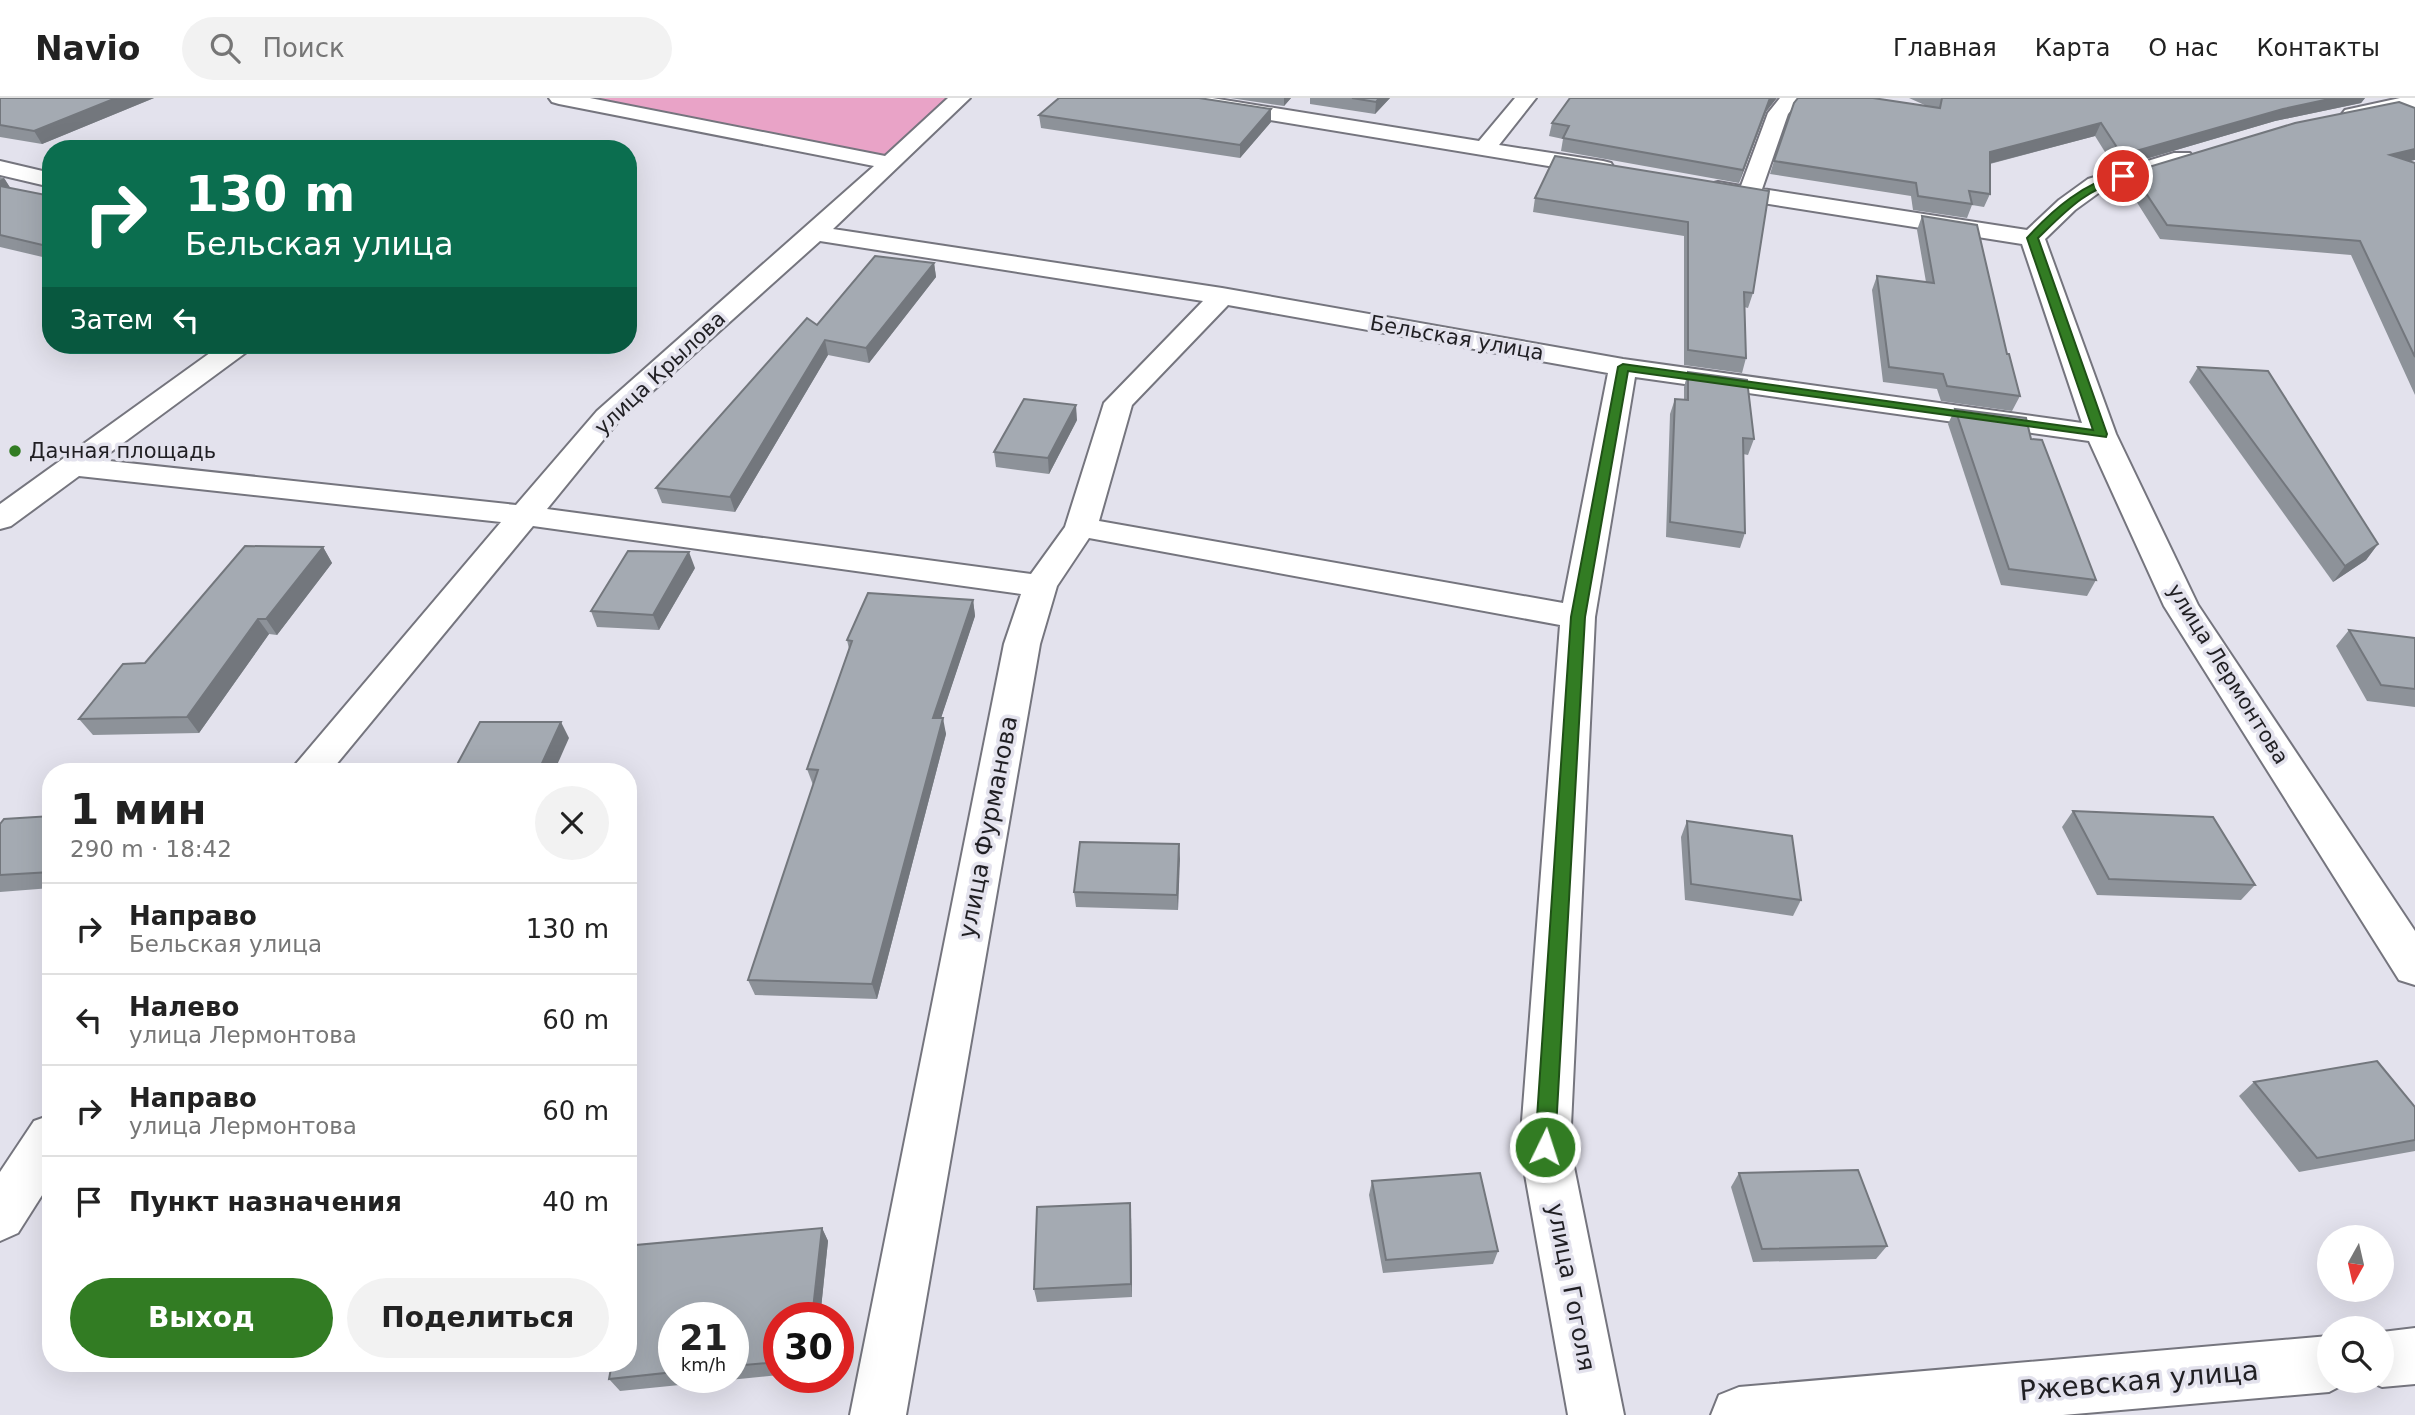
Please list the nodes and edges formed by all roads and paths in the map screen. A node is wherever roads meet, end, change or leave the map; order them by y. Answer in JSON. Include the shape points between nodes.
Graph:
{"nodes":[{"id":1,"x":559,"y":98,"type":"edge"},
{"id":2,"x":960,"y":98,"type":"edge"},
{"id":3,"x":1174,"y":98,"type":"edge"},
{"id":4,"x":1526,"y":98,"type":"edge"},
{"id":5,"x":1791,"y":98,"type":"edge"},
{"id":6,"x":2415,"y":101,"type":"edge"},
{"id":7,"x":1267,"y":104,"type":"edge"},
{"id":8,"x":2323,"y":120,"type":"edge"},
{"id":9,"x":1486,"y":147,"type":"junction"},
{"id":10,"x":2203,"y":152,"type":"edge"},
{"id":11,"x":890,"y":163,"type":"junction"},
{"id":12,"x":0,"y":167,"type":"edge"},
{"id":13,"x":1631,"y":173,"type":"edge"},
{"id":14,"x":42,"y":178,"type":"edge"},
{"id":15,"x":1696,"y":185,"type":"edge"},
{"id":16,"x":1749,"y":194,"type":"junction"},
{"id":17,"x":815,"y":233,"type":"junction"},
{"id":18,"x":2032,"y":238,"type":"junction"},
{"id":19,"x":1222,"y":296,"type":"junction"},
{"id":20,"x":226,"y":354,"type":"edge"},
{"id":21,"x":1623,"y":367,"type":"junction"},
{"id":22,"x":2101,"y":434,"type":"junction"},
{"id":23,"x":72,"y":466,"type":"junction"},
{"id":24,"x":524,"y":516,"type":"junction"},
{"id":25,"x":0,"y":519,"type":"edge"},
{"id":26,"x":1082,"y":527,"type":"junction"},
{"id":27,"x":1040,"y":586,"type":"junction"},
{"id":28,"x":1578,"y":617,"type":"junction"},
{"id":29,"x":316,"y":763,"type":"edge"},
{"id":30,"x":2415,"y":967,"type":"edge"},
{"id":31,"x":42,"y":1151,"type":"edge"},
{"id":32,"x":0,"y":1216,"type":"edge"},
{"id":33,"x":2415,"y":1356,"type":"edge"},
{"id":34,"x":2394,"y":1358,"type":"edge"},
{"id":35,"x":2317,"y":1364,"type":"edge"},
{"id":36,"x":878,"y":1415,"type":"edge"},
{"id":37,"x":1596,"y":1415,"type":"edge"},
{"id":38,"x":1739,"y":1415,"type":"edge"}],
"edges":[{"from":1,"to":11,"type":"street"},
{"from":2,"to":11,"type":"street","name":"улица Крылова"},
{"from":3,"to":7,"type":"street"},
{"from":4,"to":9,"type":"street"},
{"from":5,"to":16,"type":"street","via":[[1778,113]]},
{"from":6,"to":8,"type":"street"},
{"from":7,"to":9,"type":"street"},
{"from":9,"to":13,"type":"street"},
{"from":10,"to":18,"type":"street","via":[[2096,184]]},
{"from":11,"to":17,"type":"street","name":"улица Крылова"},
{"from":12,"to":14,"type":"street"},
{"from":15,"to":16,"type":"street"},
{"from":16,"to":18,"type":"street"},
{"from":17,"to":19,"type":"street","name":"Бельская улица"},
{"from":17,"to":24,"type":"street","name":"улица Крылова","via":[[607,417]]},
{"from":18,"to":22,"type":"street","name":"улица Лермонтова"},
{"from":19,"to":21,"type":"street","name":"Бельская улица"},
{"from":19,"to":26,"type":"street","name":"улица Фурманова","via":[[1118,403]]},
{"from":20,"to":23,"type":"street"},
{"from":21,"to":22,"type":"street","name":"Бельская улица"},
{"from":21,"to":28,"type":"street","name":"улица Гоголя"},
{"from":22,"to":30,"type":"street","name":"улица Лермонтова","via":[[2181,606]]},
{"from":23,"to":24,"type":"street"},
{"from":23,"to":25,"type":"street"},
{"from":24,"to":27,"type":"street"},
{"from":24,"to":29,"type":"street","name":"улица Крылова"},
{"from":26,"to":27,"type":"street","name":"улица Фурманова"},
{"from":26,"to":28,"type":"street"},
{"from":27,"to":36,"type":"street","name":"улица Фурманова","via":[[1022,643]]},
{"from":28,"to":37,"type":"street","name":"улица Гоголя","via":[[1545,1147]]},
{"from":31,"to":32,"type":"street"},
{"from":33,"to":34,"type":"street"},
{"from":35,"to":38,"type":"street","name":"Ржевская улица"}]}
